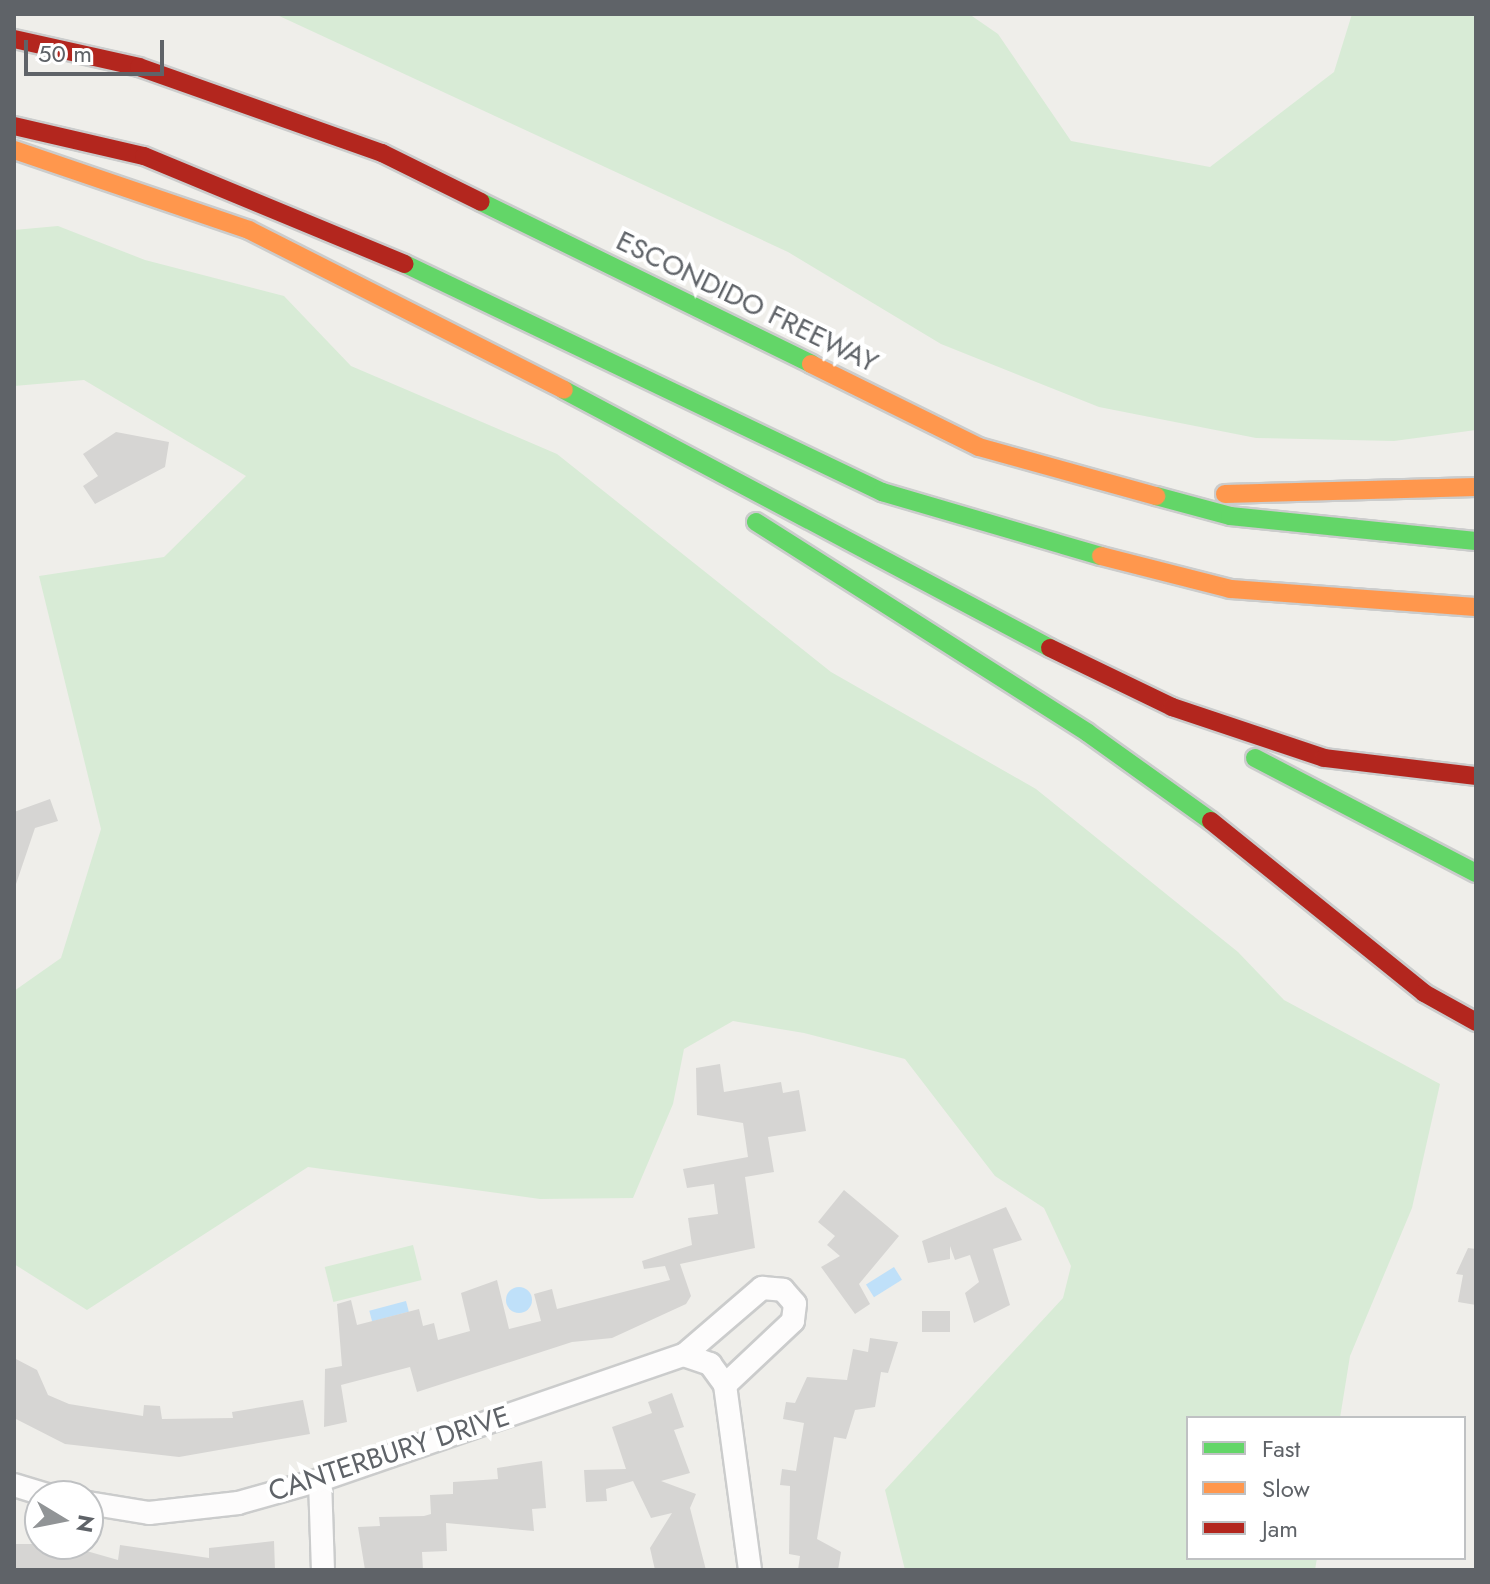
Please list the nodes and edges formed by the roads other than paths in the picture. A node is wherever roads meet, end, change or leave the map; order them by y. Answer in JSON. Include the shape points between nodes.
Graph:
{"nodes":[{"id":1,"x":14,"y":39,"type":"edge"},
{"id":2,"x":14,"y":126,"type":"edge"},
{"id":3,"x":14,"y":150,"type":"edge"},
{"id":4,"x":574,"y":396,"type":"junction"},
{"id":5,"x":1476,"y":487,"type":"edge"},
{"id":6,"x":1277,"y":493,"type":"junction"},
{"id":7,"x":712,"y":494,"type":"dead end"},
{"id":8,"x":1136,"y":494,"type":"junction"},
{"id":9,"x":739,"y":511,"type":"dead end"},
{"id":10,"x":1410,"y":512,"type":"dead end"},
{"id":11,"x":1476,"y":541,"type":"edge"},
{"id":12,"x":1476,"y":607,"type":"edge"},
{"id":13,"x":1172,"y":707,"type":"junction"},
{"id":14,"x":1476,"y":776,"type":"edge"},
{"id":15,"x":1476,"y":873,"type":"edge"},
{"id":16,"x":1476,"y":1022,"type":"edge"},
{"id":17,"x":684,"y":1355,"type":"junction"},
{"id":18,"x":725,"y":1385,"type":"junction"},
{"id":19,"x":320,"y":1480,"type":"junction"},
{"id":20,"x":104,"y":1506,"type":"edge"},
{"id":21,"x":323,"y":1570,"type":"edge"},
{"id":22,"x":750,"y":1570,"type":"edge"}],
"edges":[{"from":1,"to":8,"type":"highway","name":"ESCONDIDO FREEWAY","via":[[139,67],[382,153],[979,447]]},
{"from":2,"to":12,"type":"highway","via":[[144,156],[365,245],[882,492],[987,527],[1230,589]]},
{"from":3,"to":4,"type":"highway","via":[[249,230],[419,310]]},
{"from":4,"to":7,"type":"highway"},
{"from":4,"to":13,"type":"highway","via":[[931,591]]},
{"from":5,"to":6,"type":"highway"},
{"from":6,"to":8,"type":"highway"},
{"from":6,"to":10,"type":"highway"},
{"from":8,"to":11,"type":"highway","name":"ESCONDIDO FREEWAY","via":[[1361,535]]},
{"from":9,"to":16,"type":"highway","via":[[1088,733],[1190,804],[1424,993]]},
{"from":13,"to":14,"type":"highway","via":[[1324,758]]},
{"from":13,"to":15,"type":"highway"},
{"from":17,"to":18,"type":"street","via":[[710,1364]]},
{"from":17,"to":18,"type":"street","via":[[762,1288],[783,1290],[795,1304],[793,1321]]},
{"from":17,"to":19,"type":"street","name":"CANTERBURY DRIVE"},
{"from":18,"to":22,"type":"street"},
{"from":19,"to":20,"type":"street","name":"CANTERBURY DRIVE","via":[[238,1503],[149,1513]]},
{"from":19,"to":21,"type":"street"}]}
